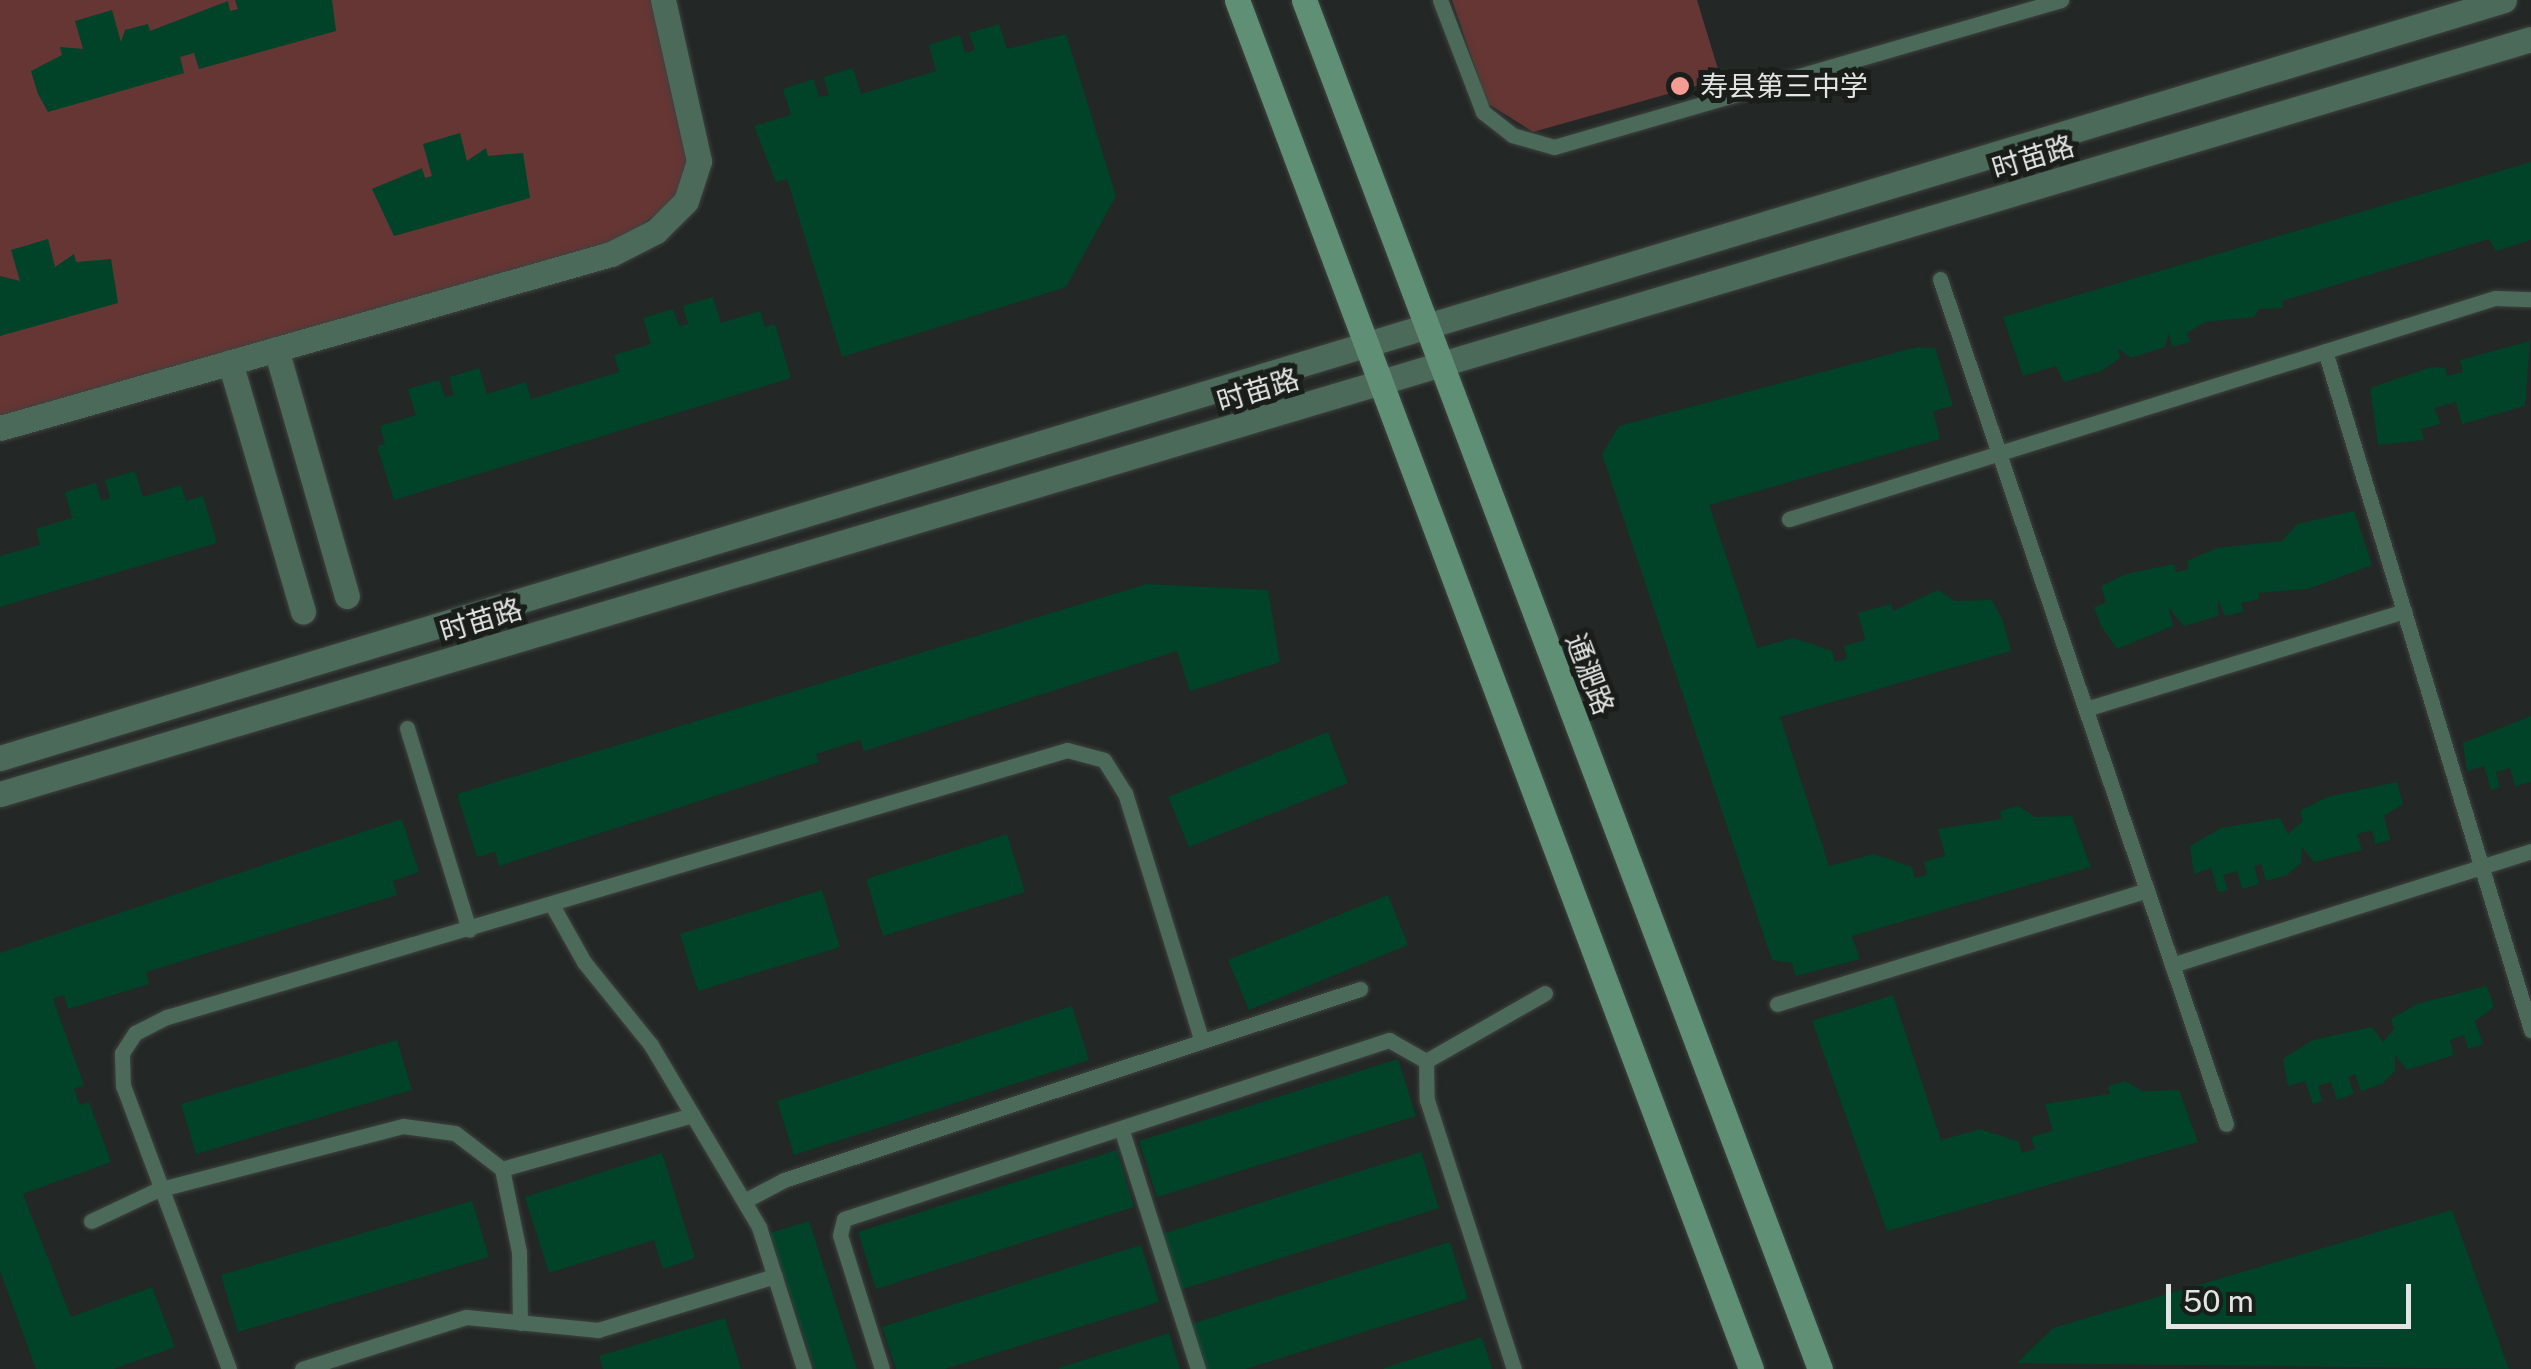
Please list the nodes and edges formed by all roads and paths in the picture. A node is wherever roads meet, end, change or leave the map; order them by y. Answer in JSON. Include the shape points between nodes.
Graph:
{"nodes":[{"id":1,"x":663,"y":0,"type":"edge"},
{"id":2,"x":1237,"y":0,"type":"edge"},
{"id":3,"x":1304,"y":0,"type":"edge"},
{"id":4,"x":1440,"y":0,"type":"edge"},
{"id":5,"x":2061,"y":0,"type":"edge"},
{"id":6,"x":2504,"y":0,"type":"edge"},
{"id":7,"x":2531,"y":39,"type":"edge"},
{"id":8,"x":1940,"y":278,"type":"dead end"},
{"id":9,"x":2531,"y":299,"type":"edge"},
{"id":10,"x":1428,"y":327,"type":"junction"},
{"id":11,"x":1367,"y":347,"type":"junction"},
{"id":12,"x":276,"y":349,"type":"junction"},
{"id":13,"x":2324,"y":351,"type":"junction"},
{"id":14,"x":230,"y":362,"type":"junction"},
{"id":15,"x":1442,"y":365,"type":"junction"},
{"id":16,"x":1382,"y":384,"type":"junction"},
{"id":17,"x":0,"y":428,"type":"edge"},
{"id":18,"x":1789,"y":519,"type":"dead end"},
{"id":19,"x":347,"y":596,"type":"dead end"},
{"id":20,"x":2404,"y":611,"type":"junction"},
{"id":21,"x":302,"y":612,"type":"dead end"},
{"id":22,"x":2086,"y":710,"type":"junction"},
{"id":23,"x":407,"y":728,"type":"dead end"},
{"id":24,"x":0,"y":758,"type":"edge"},
{"id":25,"x":0,"y":794,"type":"edge"},
{"id":26,"x":2531,"y":851,"type":"edge"},
{"id":27,"x":2147,"y":890,"type":"junction"},
{"id":28,"x":552,"y":906,"type":"junction"},
{"id":29,"x":469,"y":930,"type":"junction"},
{"id":30,"x":2172,"y":965,"type":"junction"},
{"id":31,"x":1360,"y":989,"type":"dead end"},
{"id":32,"x":1544,"y":993,"type":"dead end"},
{"id":33,"x":1777,"y":1004,"type":"dead end"},
{"id":34,"x":2531,"y":1030,"type":"edge"},
{"id":35,"x":1201,"y":1039,"type":"junction"},
{"id":36,"x":1426,"y":1062,"type":"junction"},
{"id":37,"x":692,"y":1115,"type":"junction"},
{"id":38,"x":2226,"y":1124,"type":"dead end"},
{"id":39,"x":1122,"y":1131,"type":"dead end"},
{"id":40,"x":502,"y":1169,"type":"junction"},
{"id":41,"x":157,"y":1190,"type":"junction"},
{"id":42,"x":744,"y":1201,"type":"junction"},
{"id":43,"x":92,"y":1221,"type":"dead end"},
{"id":44,"x":775,"y":1276,"type":"junction"},
{"id":45,"x":520,"y":1323,"type":"junction"},
{"id":46,"x":229,"y":1369,"type":"edge"},
{"id":47,"x":302,"y":1369,"type":"edge"},
{"id":48,"x":804,"y":1369,"type":"edge"},
{"id":49,"x":882,"y":1369,"type":"edge"},
{"id":50,"x":1198,"y":1369,"type":"edge"},
{"id":51,"x":1514,"y":1369,"type":"edge"},
{"id":52,"x":1751,"y":1369,"type":"edge"},
{"id":53,"x":1820,"y":1369,"type":"edge"}],
"edges":[{"from":1,"to":12,"type":"street","via":[[699,161],[686,200],[656,231],[611,254]]},
{"from":2,"to":11,"type":"main road"},
{"from":3,"to":10,"type":"main road","name":"通淝路"},
{"from":4,"to":5,"type":"lane","via":[[1483,112],[1512,135],[1554,147]]},
{"from":6,"to":10,"type":"street","name":"时苗路"},
{"from":7,"to":15,"type":"street","name":"时苗路"},
{"from":8,"to":22,"type":"lane"},
{"from":9,"to":13,"type":"lane","via":[[2495,298]]},
{"from":10,"to":11,"type":"street","name":"时苗路"},
{"from":10,"to":15,"type":"main road","name":"通淝路"},
{"from":11,"to":16,"type":"main road"},
{"from":11,"to":24,"type":"street","name":"时苗路"},
{"from":12,"to":14,"type":"street"},
{"from":12,"to":19,"type":"street"},
{"from":13,"to":18,"type":"lane"},
{"from":13,"to":20,"type":"lane"},
{"from":14,"to":17,"type":"street"},
{"from":14,"to":21,"type":"street"},
{"from":15,"to":16,"type":"street","name":"时苗路"},
{"from":15,"to":53,"type":"main road","name":"通淝路"},
{"from":16,"to":25,"type":"street","name":"时苗路"},
{"from":16,"to":52,"type":"main road"},
{"from":20,"to":22,"type":"lane"},
{"from":20,"to":34,"type":"lane"},
{"from":22,"to":27,"type":"lane"},
{"from":23,"to":29,"type":"lane"},
{"from":26,"to":30,"type":"lane"},
{"from":27,"to":30,"type":"lane"},
{"from":27,"to":33,"type":"lane"},
{"from":28,"to":29,"type":"lane"},
{"from":28,"to":35,"type":"lane","via":[[1068,750],[1104,760],[1125,793]]},
{"from":28,"to":37,"type":"lane"},
{"from":29,"to":41,"type":"lane","via":[[167,1017],[135,1033],[122,1053],[123,1086]]},
{"from":30,"to":38,"type":"lane"},
{"from":31,"to":35,"type":"lane"},
{"from":32,"to":36,"type":"lane"},
{"from":35,"to":42,"type":"lane","via":[[784,1180]]},
{"from":36,"to":49,"type":"lane","via":[[1389,1040],[844,1220],[840,1235]]},
{"from":36,"to":51,"type":"lane","via":[[1427,1100]]},
{"from":37,"to":40,"type":"lane"},
{"from":37,"to":42,"type":"lane"},
{"from":39,"to":50,"type":"lane"},
{"from":40,"to":41,"type":"lane","via":[[455,1134],[403,1126]]},
{"from":40,"to":45,"type":"lane","via":[[519,1252]]},
{"from":41,"to":43,"type":"lane"},
{"from":41,"to":46,"type":"lane"},
{"from":42,"to":44,"type":"lane"},
{"from":44,"to":45,"type":"lane","via":[[598,1330]]},
{"from":44,"to":48,"type":"lane"},
{"from":45,"to":47,"type":"lane","via":[[466,1317]]}]}
